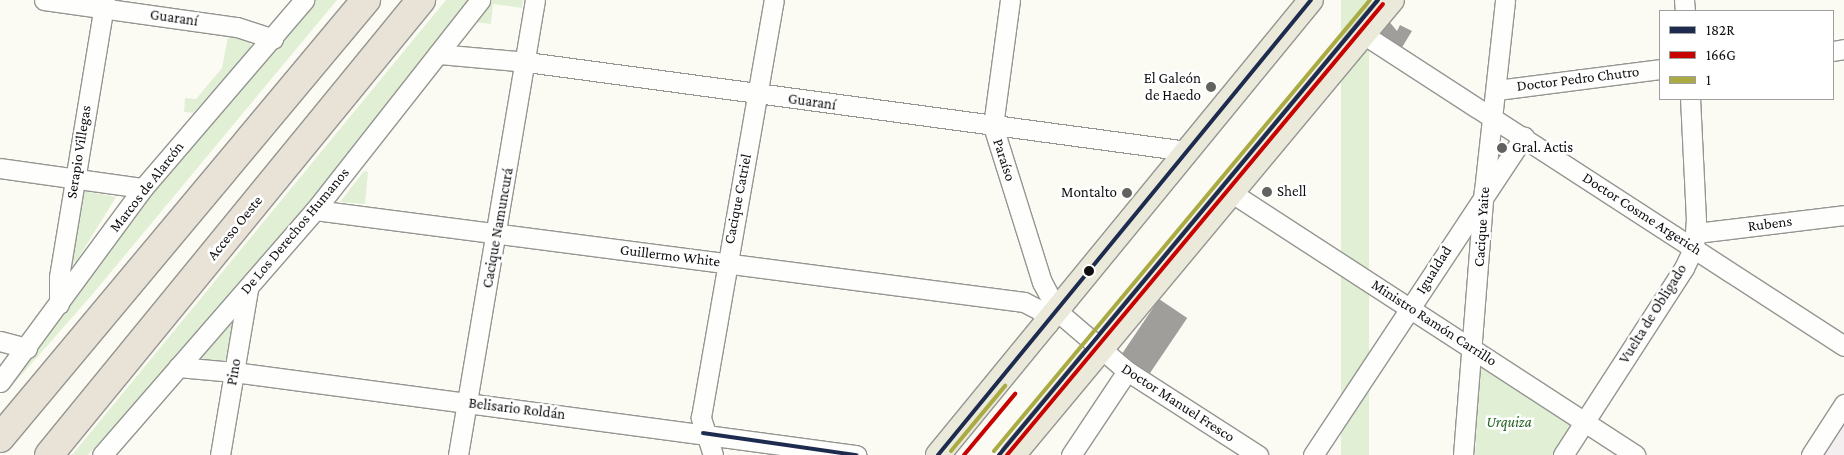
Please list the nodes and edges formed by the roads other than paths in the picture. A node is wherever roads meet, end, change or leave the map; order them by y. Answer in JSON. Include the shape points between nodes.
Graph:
{"nodes":[{"id":1,"x":44,"y":0,"type":"edge"},
{"id":2,"x":366,"y":0,"type":"edge"},
{"id":3,"x":421,"y":0,"type":"edge"},
{"id":4,"x":480,"y":0,"type":"edge"},
{"id":5,"x":535,"y":0,"type":"edge"},
{"id":6,"x":774,"y":0,"type":"edge"},
{"id":7,"x":1010,"y":0,"type":"edge"},
{"id":8,"x":1311,"y":0,"type":"edge"},
{"id":9,"x":1392,"y":0,"type":"edge"},
{"id":10,"x":1505,"y":0,"type":"edge"},
{"id":11,"x":303,"y":1,"type":"edge"},
{"id":12,"x":104,"y":4,"type":"edge"},
{"id":13,"x":1363,"y":34,"type":"junction"},
{"id":14,"x":273,"y":39,"type":"junction"},
{"id":15,"x":438,"y":54,"type":"junction"},
{"id":16,"x":527,"y":62,"type":"junction"},
{"id":17,"x":1659,"y":69,"type":"edge"},
{"id":18,"x":1497,"y":90,"type":"junction"},
{"id":19,"x":758,"y":94,"type":"junction"},
{"id":20,"x":1690,"y":100,"type":"edge"},
{"id":21,"x":1493,"y":116,"type":"junction"},
{"id":22,"x":993,"y":126,"type":"junction"},
{"id":23,"x":1524,"y":136,"type":"junction"},
{"id":24,"x":1187,"y":151,"type":"junction"},
{"id":25,"x":0,"y":168,"type":"edge"},
{"id":26,"x":75,"y":178,"type":"junction"},
{"id":27,"x":143,"y":188,"type":"junction"},
{"id":28,"x":1484,"y":191,"type":"junction"},
{"id":29,"x":1232,"y":193,"type":"junction"},
{"id":30,"x":315,"y":210,"type":"junction"},
{"id":31,"x":1844,"y":215,"type":"edge"},
{"id":32,"x":497,"y":234,"type":"junction"},
{"id":33,"x":1695,"y":240,"type":"junction"},
{"id":34,"x":726,"y":263,"type":"junction"},
{"id":35,"x":1042,"y":282,"type":"junction"},
{"id":36,"x":248,"y":288,"type":"junction"},
{"id":37,"x":1024,"y":302,"type":"junction"},
{"id":38,"x":59,"y":304,"type":"junction"},
{"id":39,"x":1410,"y":308,"type":"junction"},
{"id":40,"x":1053,"y":318,"type":"junction"},
{"id":41,"x":0,"y":341,"type":"edge"},
{"id":42,"x":1844,"y":346,"type":"edge"},
{"id":43,"x":27,"y":348,"type":"junction"},
{"id":44,"x":1474,"y":348,"type":"junction"},
{"id":45,"x":1101,"y":349,"type":"junction"},
{"id":46,"x":178,"y":367,"type":"junction"},
{"id":47,"x":1127,"y":371,"type":"junction"},
{"id":48,"x":234,"y":372,"type":"junction"},
{"id":49,"x":0,"y":382,"type":"edge"},
{"id":50,"x":467,"y":402,"type":"junction"},
{"id":51,"x":1844,"y":404,"type":"edge"},
{"id":52,"x":1585,"y":421,"type":"junction"},
{"id":53,"x":703,"y":433,"type":"junction"},
{"id":54,"x":0,"y":438,"type":"edge"},
{"id":55,"x":49,"y":455,"type":"edge"},
{"id":56,"x":102,"y":455,"type":"edge"},
{"id":57,"x":220,"y":455,"type":"edge"},
{"id":58,"x":458,"y":455,"type":"edge"},
{"id":59,"x":713,"y":455,"type":"edge"},
{"id":60,"x":856,"y":455,"type":"edge"},
{"id":61,"x":938,"y":455,"type":"edge"},
{"id":62,"x":1012,"y":455,"type":"edge"},
{"id":63,"x":1071,"y":455,"type":"edge"},
{"id":64,"x":1258,"y":455,"type":"edge"},
{"id":65,"x":1314,"y":455,"type":"edge"},
{"id":66,"x":1463,"y":455,"type":"edge"},
{"id":67,"x":1563,"y":455,"type":"edge"},
{"id":68,"x":1635,"y":455,"type":"edge"},
{"id":69,"x":1811,"y":455,"type":"edge"}],
"edges":[{"from":1,"to":12,"type":"street","name":"Guaraní"},
{"from":2,"to":54,"type":"highway"},
{"from":3,"to":55,"type":"highway","name":"Acceso Oeste"},
{"from":4,"to":15,"type":"street","name":"De Los Derechos Humanos"},
{"from":5,"to":16,"type":"street","name":"Cacique Namuncurá"},
{"from":6,"to":19,"type":"street","name":"Cacique Catriel"},
{"from":7,"to":22,"type":"street","name":"Paraíso"},
{"from":8,"to":24,"type":"main road"},
{"from":9,"to":13,"type":"main road"},
{"from":10,"to":18,"type":"street","name":"Cacique Yaite"},
{"from":11,"to":14,"type":"street","name":"Marcos de Alarcón"},
{"from":12,"to":14,"type":"street","name":"Guaraní","via":[[237,27]]},
{"from":12,"to":26,"type":"street","name":"Serapio Villegas"},
{"from":13,"to":21,"type":"street","name":"Doctor Cosme Argerich"},
{"from":13,"to":29,"type":"main road"},
{"from":14,"to":27,"type":"street","name":"Marcos de Alarcón"},
{"from":15,"to":16,"type":"street","name":"Guaraní"},
{"from":15,"to":30,"type":"street","name":"De Los Derechos Humanos"},
{"from":16,"to":19,"type":"street","name":"Guaraní"},
{"from":16,"to":32,"type":"street","name":"Cacique Namuncurá"},
{"from":17,"to":18,"type":"street","name":"Doctor Pedro Chutro"},
{"from":18,"to":21,"type":"street","name":"Cacique Yaite"},
{"from":19,"to":22,"type":"street","name":"Guaraní"},
{"from":19,"to":34,"type":"street","name":"Cacique Catriel"},
{"from":20,"to":33,"type":"street"},
{"from":21,"to":23,"type":"street","name":"Doctor Cosme Argerich"},
{"from":21,"to":28,"type":"street","name":"Cacique Yaite"},
{"from":22,"to":24,"type":"street","name":"Guaraní"},
{"from":22,"to":35,"type":"street","name":"Paraíso"},
{"from":23,"to":28,"type":"street","name":"Igualdad"},
{"from":23,"to":33,"type":"street","name":"Doctor Cosme Argerich"},
{"from":24,"to":40,"type":"main road"},
{"from":25,"to":26,"type":"street"},
{"from":26,"to":27,"type":"street"},
{"from":26,"to":38,"type":"street","name":"Serapio Villegas","via":[[59,277]]},
{"from":27,"to":38,"type":"street","name":"Marcos de Alarcón"},
{"from":28,"to":39,"type":"street","name":"Igualdad"},
{"from":28,"to":44,"type":"street","name":"Cacique Yaite"},
{"from":29,"to":39,"type":"street","name":"Ministro Ramón Carrillo"},
{"from":29,"to":45,"type":"main road"},
{"from":30,"to":32,"type":"street","name":"Guillermo White"},
{"from":30,"to":36,"type":"street","name":"De Los Derechos Humanos"},
{"from":31,"to":33,"type":"street","name":"Rubens"},
{"from":32,"to":34,"type":"street","name":"Guillermo White"},
{"from":32,"to":50,"type":"street","name":"Cacique Namuncurá"},
{"from":33,"to":42,"type":"street","name":"Doctor Cosme Argerich"},
{"from":33,"to":52,"type":"street","name":"Vuelta de Obligado"},
{"from":34,"to":37,"type":"street","name":"Guillermo White"},
{"from":34,"to":53,"type":"street","name":"Cacique Catriel","via":[[701,417]]},
{"from":35,"to":37,"type":"street","via":[[1036,294]]},
{"from":35,"to":40,"type":"street","name":"Paraíso"},
{"from":36,"to":46,"type":"street","name":"De Los Derechos Humanos"},
{"from":36,"to":48,"type":"street","name":"Pino"},
{"from":37,"to":40,"type":"street","name":"Guillermo White"},
{"from":38,"to":43,"type":"street","name":"Marcos de Alarcón"},
{"from":39,"to":44,"type":"street","name":"Ministro Ramón Carrillo"},
{"from":39,"to":65,"type":"street","name":"Igualdad"},
{"from":40,"to":45,"type":"street","name":"Doctor Manuel Fresco"},
{"from":40,"to":61,"type":"main road"},
{"from":41,"to":43,"type":"street"},
{"from":43,"to":49,"type":"street","name":"Marcos de Alarcón"},
{"from":44,"to":52,"type":"street","name":"Ministro Ramón Carrillo"},
{"from":44,"to":66,"type":"street","name":"Cacique Yaite"},
{"from":45,"to":47,"type":"street","name":"Doctor Manuel Fresco"},
{"from":45,"to":62,"type":"main road"},
{"from":46,"to":48,"type":"street","name":"Belisario Roldán"},
{"from":46,"to":56,"type":"street","name":"De Los Derechos Humanos"},
{"from":47,"to":63,"type":"street"},
{"from":47,"to":64,"type":"street","name":"Doctor Manuel Fresco"},
{"from":48,"to":50,"type":"street","name":"Belisario Roldán"},
{"from":48,"to":57,"type":"street","name":"Pino"},
{"from":50,"to":53,"type":"street","name":"Belisario Roldán"},
{"from":50,"to":58,"type":"street","name":"Cacique Namuncurá"},
{"from":51,"to":69,"type":"street"},
{"from":52,"to":67,"type":"street","name":"Vuelta de Obligado"},
{"from":52,"to":68,"type":"street","name":"Ministro Ramón Carrillo"},
{"from":53,"to":59,"type":"street","name":"Cacique Catriel"},
{"from":53,"to":60,"type":"street","name":"Belisario Roldán"}]}
